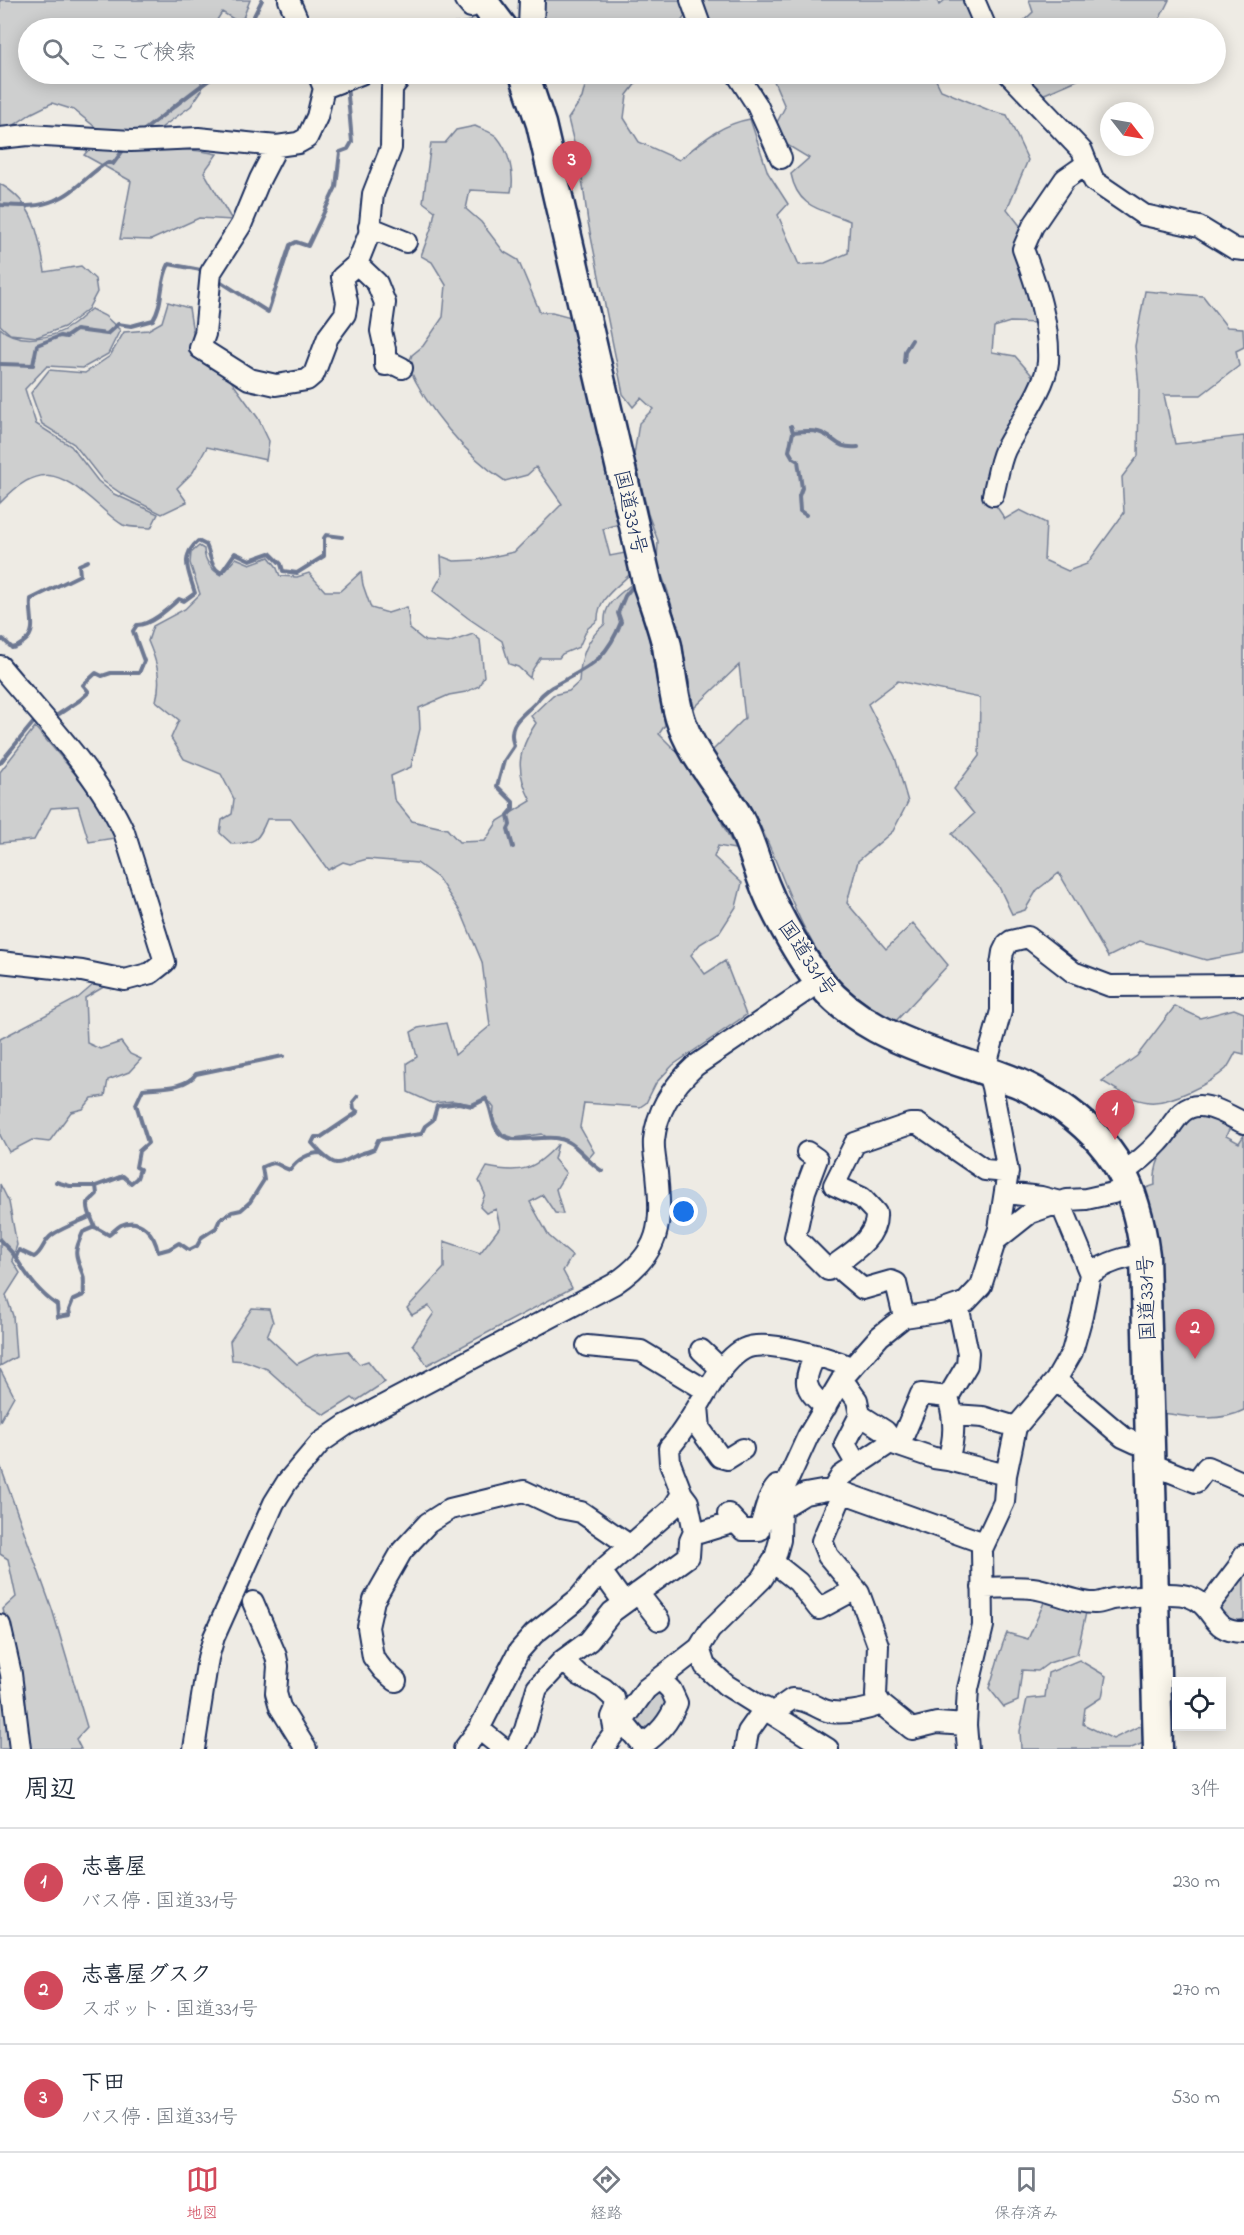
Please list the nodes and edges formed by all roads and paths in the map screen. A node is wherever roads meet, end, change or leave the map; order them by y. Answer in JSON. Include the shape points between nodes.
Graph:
{"nodes":[{"id":1,"x":289,"y":0,"type":"edge"},
{"id":2,"x":691,"y":0,"type":"edge"},
{"id":3,"x":974,"y":0,"type":"edge"},
{"id":4,"x":529,"y":1,"type":"edge"},
{"id":5,"x":473,"y":2,"type":"edge"},
{"id":6,"x":297,"y":18,"type":"edge"},
{"id":7,"x":492,"y":18,"type":"edge"},
{"id":8,"x":530,"y":18,"type":"edge"},
{"id":9,"x":697,"y":18,"type":"edge"},
{"id":10,"x":982,"y":18,"type":"edge"},
{"id":11,"x":321,"y":84,"type":"edge"},
{"id":12,"x":392,"y":84,"type":"edge"},
{"id":13,"x":527,"y":84,"type":"edge"},
{"id":14,"x":743,"y":84,"type":"edge"},
{"id":15,"x":1018,"y":84,"type":"edge"},
{"id":16,"x":0,"y":138,"type":"edge"},
{"id":17,"x":277,"y":146,"type":"junction"},
{"id":18,"x":781,"y":158,"type":"dead end"},
{"id":19,"x":1086,"y":165,"type":"junction"},
{"id":20,"x":369,"y":227,"type":"junction"},
{"id":21,"x":406,"y":242,"type":"dead end"},
{"id":22,"x":1244,"y":250,"type":"edge"},
{"id":23,"x":357,"y":264,"type":"junction"},
{"id":24,"x":402,"y":368,"type":"dead end"},
{"id":25,"x":993,"y":495,"type":"dead end"},
{"id":26,"x":0,"y":666,"type":"edge"},
{"id":27,"x":0,"y":962,"type":"edge"},
{"id":28,"x":819,"y":982,"type":"junction"},
{"id":29,"x":1244,"y":985,"type":"edge"},
{"id":30,"x":988,"y":1072,"type":"junction"},
{"id":31,"x":1244,"y":1123,"type":"edge"},
{"id":32,"x":807,"y":1152,"type":"dead end"},
{"id":33,"x":1008,"y":1172,"type":"junction"},
{"id":34,"x":1125,"y":1179,"type":"junction"},
{"id":35,"x":1006,"y":1193,"type":"junction"},
{"id":36,"x":1060,"y":1202,"type":"junction"},
{"id":37,"x":996,"y":1240,"type":"junction"},
{"id":38,"x":1145,"y":1255,"type":"junction"},
{"id":39,"x":838,"y":1263,"type":"junction"},
{"id":40,"x":1090,"y":1274,"type":"junction"},
{"id":41,"x":958,"y":1305,"type":"junction"},
{"id":42,"x":904,"y":1317,"type":"junction"},
{"id":43,"x":587,"y":1346,"type":"dead end"},
{"id":44,"x":701,"y":1350,"type":"dead end"},
{"id":45,"x":647,"y":1355,"type":"junction"},
{"id":46,"x":816,"y":1355,"type":"junction"},
{"id":47,"x":620,"y":1361,"type":"dead end"},
{"id":48,"x":722,"y":1370,"type":"junction"},
{"id":49,"x":846,"y":1373,"type":"junction"},
{"id":50,"x":1056,"y":1380,"type":"junction"},
{"id":51,"x":948,"y":1396,"type":"junction"},
{"id":52,"x":703,"y":1398,"type":"junction"},
{"id":53,"x":826,"y":1407,"type":"junction"},
{"id":54,"x":860,"y":1415,"type":"junction"},
{"id":55,"x":954,"y":1415,"type":"junction"},
{"id":56,"x":1016,"y":1427,"type":"junction"},
{"id":57,"x":896,"y":1444,"type":"junction"},
{"id":58,"x":743,"y":1449,"type":"dead end"},
{"id":59,"x":1150,"y":1454,"type":"junction"},
{"id":60,"x":948,"y":1460,"type":"junction"},
{"id":61,"x":856,"y":1465,"type":"junction"},
{"id":62,"x":792,"y":1472,"type":"junction"},
{"id":63,"x":1006,"y":1474,"type":"junction"},
{"id":64,"x":1244,"y":1483,"type":"edge"},
{"id":65,"x":838,"y":1491,"type":"junction"},
{"id":66,"x":682,"y":1494,"type":"junction"},
{"id":67,"x":780,"y":1509,"type":"junction"},
{"id":68,"x":694,"y":1532,"type":"junction"},
{"id":69,"x":984,"y":1543,"type":"junction"},
{"id":70,"x":629,"y":1545,"type":"junction"},
{"id":71,"x":1244,"y":1555,"type":"edge"},
{"id":72,"x":773,"y":1562,"type":"junction"},
{"id":73,"x":601,"y":1571,"type":"junction"},
{"id":74,"x":982,"y":1588,"type":"junction"},
{"id":75,"x":856,"y":1589,"type":"junction"},
{"id":76,"x":1156,"y":1595,"type":"junction"},
{"id":77,"x":631,"y":1598,"type":"junction"},
{"id":78,"x":253,"y":1602,"type":"dead end"},
{"id":79,"x":1207,"y":1608,"type":"junction"},
{"id":80,"x":659,"y":1620,"type":"dead end"},
{"id":81,"x":0,"y":1625,"type":"edge"},
{"id":82,"x":1244,"y":1632,"type":"edge"},
{"id":83,"x":699,"y":1648,"type":"junction"},
{"id":84,"x":564,"y":1660,"type":"junction"},
{"id":85,"x":660,"y":1679,"type":"junction"},
{"id":86,"x":396,"y":1681,"type":"dead end"},
{"id":87,"x":881,"y":1704,"type":"junction"},
{"id":88,"x":768,"y":1710,"type":"junction"},
{"id":89,"x":623,"y":1722,"type":"junction"},
{"id":90,"x":966,"y":1725,"type":"junction"},
{"id":91,"x":479,"y":1729,"type":"junction"},
{"id":92,"x":20,"y":1749,"type":"edge"},
{"id":93,"x":194,"y":1749,"type":"edge"},
{"id":94,"x":306,"y":1749,"type":"edge"},
{"id":95,"x":464,"y":1749,"type":"edge"},
{"id":96,"x":504,"y":1749,"type":"edge"},
{"id":97,"x":516,"y":1749,"type":"edge"},
{"id":98,"x":603,"y":1749,"type":"edge"},
{"id":99,"x":745,"y":1749,"type":"edge"},
{"id":100,"x":828,"y":1749,"type":"edge"},
{"id":101,"x":968,"y":1749,"type":"edge"},
{"id":102,"x":1158,"y":1749,"type":"edge"}],
"edges":[{"from":1,"to":6,"type":"street"},
{"from":2,"to":9,"type":"street"},
{"from":3,"to":10,"type":"street"},
{"from":4,"to":8,"type":"main road"},
{"from":5,"to":7,"type":"highway"},
{"from":11,"to":17,"type":"street","via":[[317,117],[308,138]]},
{"from":12,"to":20,"type":"street","via":[[391,148],[373,194]]},
{"from":13,"to":28,"type":"highway","name":"国道331号","via":[[541,124],[648,586],[664,633],[680,718],[695,751],[737,815],[771,900]]},
{"from":14,"to":18,"type":"street"},
{"from":15,"to":19,"type":"street","via":[[1082,151]]},
{"from":16,"to":17,"type":"street","via":[[198,138]]},
{"from":17,"to":23,"type":"street","via":[[241,225],[211,272],[200,348],[249,379],[276,385],[308,380],[328,337],[345,314],[342,277]]},
{"from":19,"to":22,"type":"street","via":[[1094,181],[1144,215],[1199,227],[1235,249]]},
{"from":19,"to":25,"type":"street","via":[[1065,179],[1033,226],[1023,249],[1045,324],[1048,364],[1041,385],[1004,452]]},
{"from":20,"to":21,"type":"street"},
{"from":20,"to":23,"type":"street"},
{"from":23,"to":24,"type":"street","via":[[377,284],[385,303],[381,331],[385,365]]},
{"from":26,"to":27,"type":"street","via":[[87,772],[115,814],[165,962],[151,973],[124,980]]},
{"from":28,"to":30,"type":"highway","name":"国道331号","via":[[836,1001],[880,1032]]},
{"from":28,"to":93,"type":"street","via":[[695,1066],[666,1099],[654,1141],[660,1221],[656,1238],[631,1273],[346,1425],[320,1443],[301,1463],[274,1503],[218,1627],[208,1658]]},
{"from":29,"to":30,"type":"street","via":[[1110,986],[1073,972],[1028,937],[1011,941],[1001,965],[1001,1011],[986,1065]]},
{"from":30,"to":33,"type":"street"},
{"from":30,"to":34,"type":"highway","name":"国道331号","via":[[1023,1085],[1078,1119],[1111,1153]]},
{"from":31,"to":34,"type":"street","via":[[1212,1108],[1188,1108]]},
{"from":32,"to":39,"type":"street","via":[[817,1159],[795,1237],[828,1270]]},
{"from":33,"to":35,"type":"street"},
{"from":33,"to":39,"type":"street","via":[[985,1170],[918,1124],[855,1143],[834,1185],[862,1198],[876,1213],[877,1224],[864,1243]]},
{"from":34,"to":36,"type":"street","via":[[1113,1193]]},
{"from":34,"to":38,"type":"highway","name":"国道331号","via":[[1138,1216]]},
{"from":35,"to":36,"type":"street"},
{"from":35,"to":37,"type":"street"},
{"from":36,"to":37,"type":"street","via":[[1030,1213]]},
{"from":36,"to":40,"type":"street"},
{"from":37,"to":41,"type":"street","via":[[981,1286]]},
{"from":38,"to":40,"type":"street","via":[[1124,1257]]},
{"from":38,"to":59,"type":"highway","name":"国道331号"},
{"from":39,"to":42,"type":"street","via":[[862,1289],[896,1283]]},
{"from":40,"to":50,"type":"street","via":[[1076,1339]]},
{"from":41,"to":42,"type":"street"},
{"from":41,"to":51,"type":"street","via":[[968,1353],[966,1365]]},
{"from":42,"to":49,"type":"street","via":[[880,1336]]},
{"from":43,"to":45,"type":"street","via":[[641,1351]]},
{"from":44,"to":48,"type":"street"},
{"from":45,"to":47,"type":"street"},
{"from":45,"to":52,"type":"street"},
{"from":46,"to":48,"type":"street","via":[[771,1346],[744,1349]]},
{"from":46,"to":49,"type":"street"},
{"from":46,"to":53,"type":"street","via":[[806,1383]]},
{"from":48,"to":52,"type":"street"},
{"from":49,"to":53,"type":"street"},
{"from":49,"to":54,"type":"street"},
{"from":50,"to":56,"type":"street"},
{"from":50,"to":59,"type":"street","via":[[1123,1437]]},
{"from":51,"to":55,"type":"street"},
{"from":51,"to":57,"type":"street","via":[[921,1394]]},
{"from":52,"to":58,"type":"street","via":[[700,1429],[720,1457],[728,1459]]},
{"from":52,"to":66,"type":"street","via":[[684,1432],[669,1448],[670,1463]]},
{"from":53,"to":62,"type":"street"},
{"from":54,"to":57,"type":"street","via":[[885,1431]]},
{"from":54,"to":61,"type":"street","via":[[845,1444]]},
{"from":55,"to":56,"type":"street","via":[[983,1417]]},
{"from":55,"to":60,"type":"street"},
{"from":56,"to":63,"type":"street"},
{"from":57,"to":60,"type":"street"},
{"from":57,"to":61,"type":"street"},
{"from":59,"to":64,"type":"street","via":[[1196,1482],[1207,1467]]},
{"from":59,"to":76,"type":"highway","name":"国道331号"},
{"from":60,"to":63,"type":"street"},
{"from":61,"to":65,"type":"street","via":[[841,1476]]},
{"from":62,"to":67,"type":"street","via":[[781,1495]]},
{"from":62,"to":68,"type":"street","via":[[768,1496],[759,1530],[743,1530],[732,1518]]},
{"from":63,"to":69,"type":"street","via":[[1004,1502]]},
{"from":65,"to":67,"type":"street","via":[[805,1494]]},
{"from":65,"to":69,"type":"street"},
{"from":65,"to":75,"type":"street","via":[[822,1541],[828,1556]]},
{"from":66,"to":68,"type":"street","via":[[688,1502]]},
{"from":66,"to":70,"type":"street","via":[[673,1508]]},
{"from":67,"to":72,"type":"street","via":[[780,1540]]},
{"from":68,"to":77,"type":"street","via":[[689,1556]]},
{"from":69,"to":74,"type":"street"},
{"from":70,"to":73,"type":"street"},
{"from":70,"to":86,"type":"street","via":[[581,1512],[560,1508],[524,1491],[450,1509],[428,1522],[402,1551],[374,1600],[368,1627],[373,1658]]},
{"from":71,"to":79,"type":"street"},
{"from":72,"to":75,"type":"street","via":[[798,1582],[819,1610]]},
{"from":72,"to":83,"type":"street","via":[[762,1579],[710,1630]]},
{"from":73,"to":77,"type":"street"},
{"from":73,"to":91,"type":"street","via":[[578,1599],[519,1651]]},
{"from":74,"to":76,"type":"street","via":[[1033,1588],[1094,1603]]},
{"from":74,"to":90,"type":"street","via":[[983,1626],[968,1689]]},
{"from":75,"to":87,"type":"street","via":[[878,1645],[876,1696]]},
{"from":76,"to":79,"type":"street","via":[[1191,1597]]},
{"from":76,"to":102,"type":"highway","name":"国道331号"},
{"from":77,"to":80,"type":"street"},
{"from":77,"to":84,"type":"street","via":[[612,1612],[589,1641]]},
{"from":78,"to":94,"type":"street","via":[[276,1656],[280,1707]]},
{"from":79,"to":82,"type":"street","via":[[1215,1622],[1225,1629]]},
{"from":81,"to":92,"type":"street","via":[[11,1674]]},
{"from":83,"to":85,"type":"street"},
{"from":83,"to":88,"type":"street","via":[[705,1666],[726,1685]]},
{"from":84,"to":89,"type":"street","via":[[614,1698],[626,1697]]},
{"from":84,"to":97,"type":"street","via":[[537,1688]]},
{"from":85,"to":89,"type":"street","via":[[646,1689]]},
{"from":85,"to":89,"type":"street","via":[[677,1702],[671,1718],[657,1735],[642,1745]]},
{"from":87,"to":88,"type":"street","via":[[866,1710],[827,1711],[792,1699]]},
{"from":87,"to":90,"type":"street","via":[[912,1729],[938,1723]]},
{"from":88,"to":99,"type":"street","via":[[748,1732]]},
{"from":88,"to":100,"type":"street"},
{"from":89,"to":98,"type":"street"},
{"from":90,"to":101,"type":"street"},
{"from":91,"to":95,"type":"street"},
{"from":91,"to":96,"type":"street"}]}
